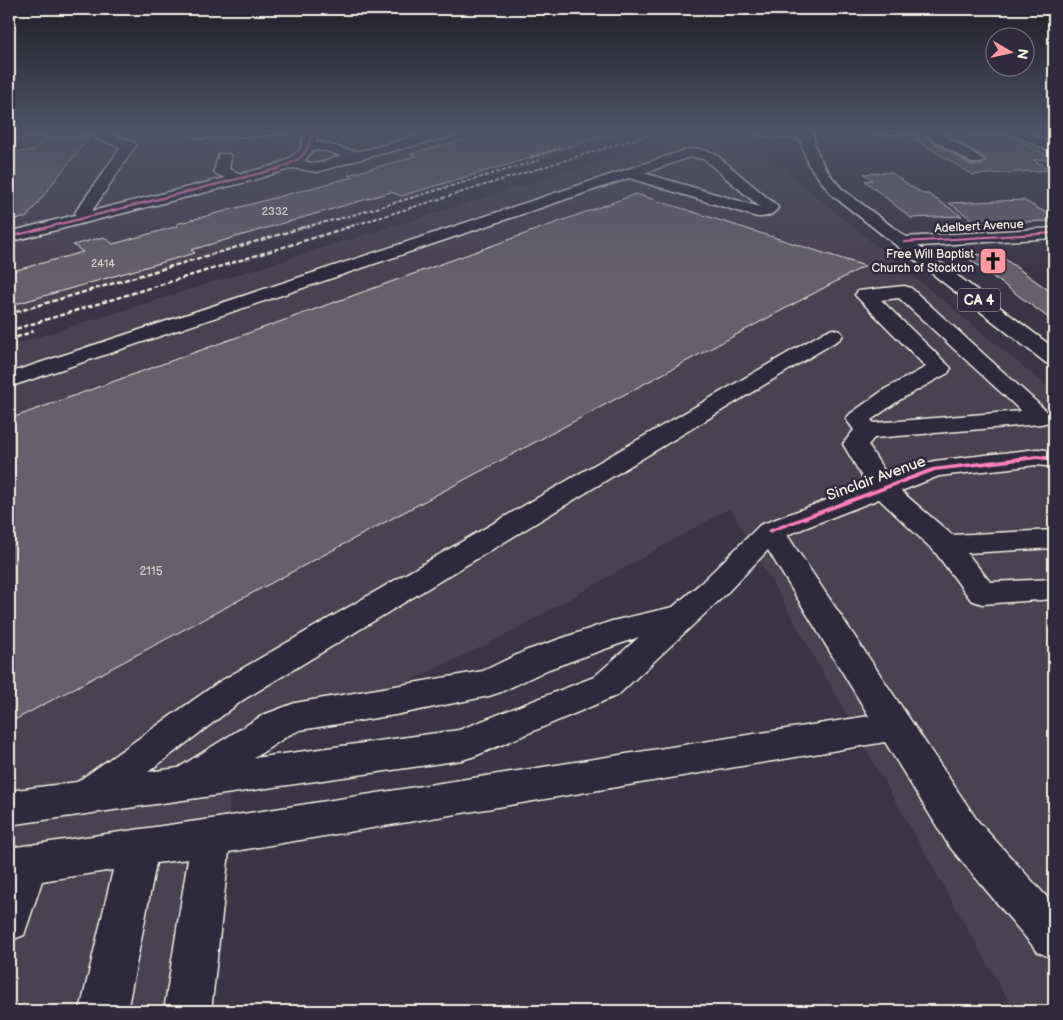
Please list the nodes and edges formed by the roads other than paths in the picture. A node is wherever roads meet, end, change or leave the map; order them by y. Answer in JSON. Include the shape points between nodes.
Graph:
{"nodes":[{"id":1,"x":107,"y":178,"type":"edge"},
{"id":2,"x":238,"y":178,"type":"edge"},
{"id":3,"x":245,"y":178,"type":"edge"},
{"id":4,"x":615,"y":178,"type":"edge"},
{"id":5,"x":644,"y":178,"type":"edge"},
{"id":6,"x":734,"y":178,"type":"edge"},
{"id":7,"x":824,"y":178,"type":"edge"},
{"id":8,"x":241,"y":179,"type":"junction"},
{"id":9,"x":84,"y":218,"type":"junction"},
{"id":10,"x":129,"y":222,"type":"dead end"},
{"id":11,"x":55,"y":226,"type":"junction"},
{"id":12,"x":1054,"y":233,"type":"edge"},
{"id":13,"x":9,"y":237,"type":"edge"},
{"id":14,"x":68,"y":238,"type":"junction"},
{"id":15,"x":904,"y":242,"type":"junction"},
{"id":16,"x":9,"y":252,"type":"edge"},
{"id":17,"x":833,"y":335,"type":"dead end"},
{"id":18,"x":1054,"y":358,"type":"edge"},
{"id":19,"x":9,"y":380,"type":"edge"},
{"id":20,"x":867,"y":431,"type":"junction"},
{"id":21,"x":1048,"y":454,"type":"edge"},
{"id":22,"x":882,"y":488,"type":"junction"},
{"id":23,"x":770,"y":531,"type":"junction"},
{"id":24,"x":1054,"y":539,"type":"edge"},
{"id":25,"x":945,"y":545,"type":"junction"},
{"id":26,"x":1054,"y":589,"type":"edge"},
{"id":27,"x":684,"y":615,"type":"junction"},
{"id":28,"x":895,"y":726,"type":"junction"},
{"id":29,"x":184,"y":783,"type":"junction"},
{"id":30,"x":87,"y":797,"type":"junction"},
{"id":31,"x":9,"y":808,"type":"edge"},
{"id":32,"x":211,"y":837,"type":"junction"},
{"id":33,"x":139,"y":847,"type":"junction"},
{"id":34,"x":17,"y":866,"type":"edge"},
{"id":35,"x":9,"y":920,"type":"edge"},
{"id":36,"x":1054,"y":937,"type":"edge"},
{"id":37,"x":104,"y":1011,"type":"edge"},
{"id":38,"x":188,"y":1011,"type":"edge"}],
"edges":[{"from":1,"to":9,"type":"street","via":[[84,211]]},
{"from":2,"to":8,"type":"street"},
{"from":3,"to":8,"type":"street"},
{"from":4,"to":19,"type":"street"},
{"from":5,"to":6,"type":"street","via":[[757,212],[770,208]]},
{"from":7,"to":15,"type":"street","number":"CA 4","via":[[837,192]]},
{"from":8,"to":9,"type":"street"},
{"from":9,"to":11,"type":"street"},
{"from":10,"to":14,"type":"street"},
{"from":11,"to":13,"type":"street"},
{"from":11,"to":14,"type":"street"},
{"from":12,"to":15,"type":"street","name":"Adelbert Avenue"},
{"from":14,"to":16,"type":"street"},
{"from":15,"to":18,"type":"street","number":"CA 4"},
{"from":17,"to":30,"type":"street","via":[[231,691]]},
{"from":20,"to":20,"type":"street","via":[[973,422],[1041,417],[904,292],[865,294],[940,368],[858,419]]},
{"from":20,"to":22,"type":"street","via":[[855,444]]},
{"from":21,"to":22,"type":"street","name":"Sinclair Avenue","via":[[934,469]]},
{"from":22,"to":23,"type":"street","name":"Sinclair Avenue"},
{"from":22,"to":25,"type":"street"},
{"from":23,"to":27,"type":"street"},
{"from":23,"to":28,"type":"street"},
{"from":24,"to":25,"type":"street"},
{"from":25,"to":26,"type":"street","via":[[982,593]]},
{"from":27,"to":29,"type":"street","via":[[623,629],[537,660],[489,682],[295,717],[276,725]]},
{"from":27,"to":29,"type":"street","via":[[606,686],[462,745]]},
{"from":28,"to":32,"type":"street"},
{"from":28,"to":36,"type":"street","via":[[963,833]]},
{"from":29,"to":30,"type":"street"},
{"from":30,"to":31,"type":"street"},
{"from":32,"to":33,"type":"street"},
{"from":32,"to":38,"type":"street"},
{"from":33,"to":34,"type":"street"},
{"from":33,"to":37,"type":"street"},
{"from":34,"to":35,"type":"street"}]}
